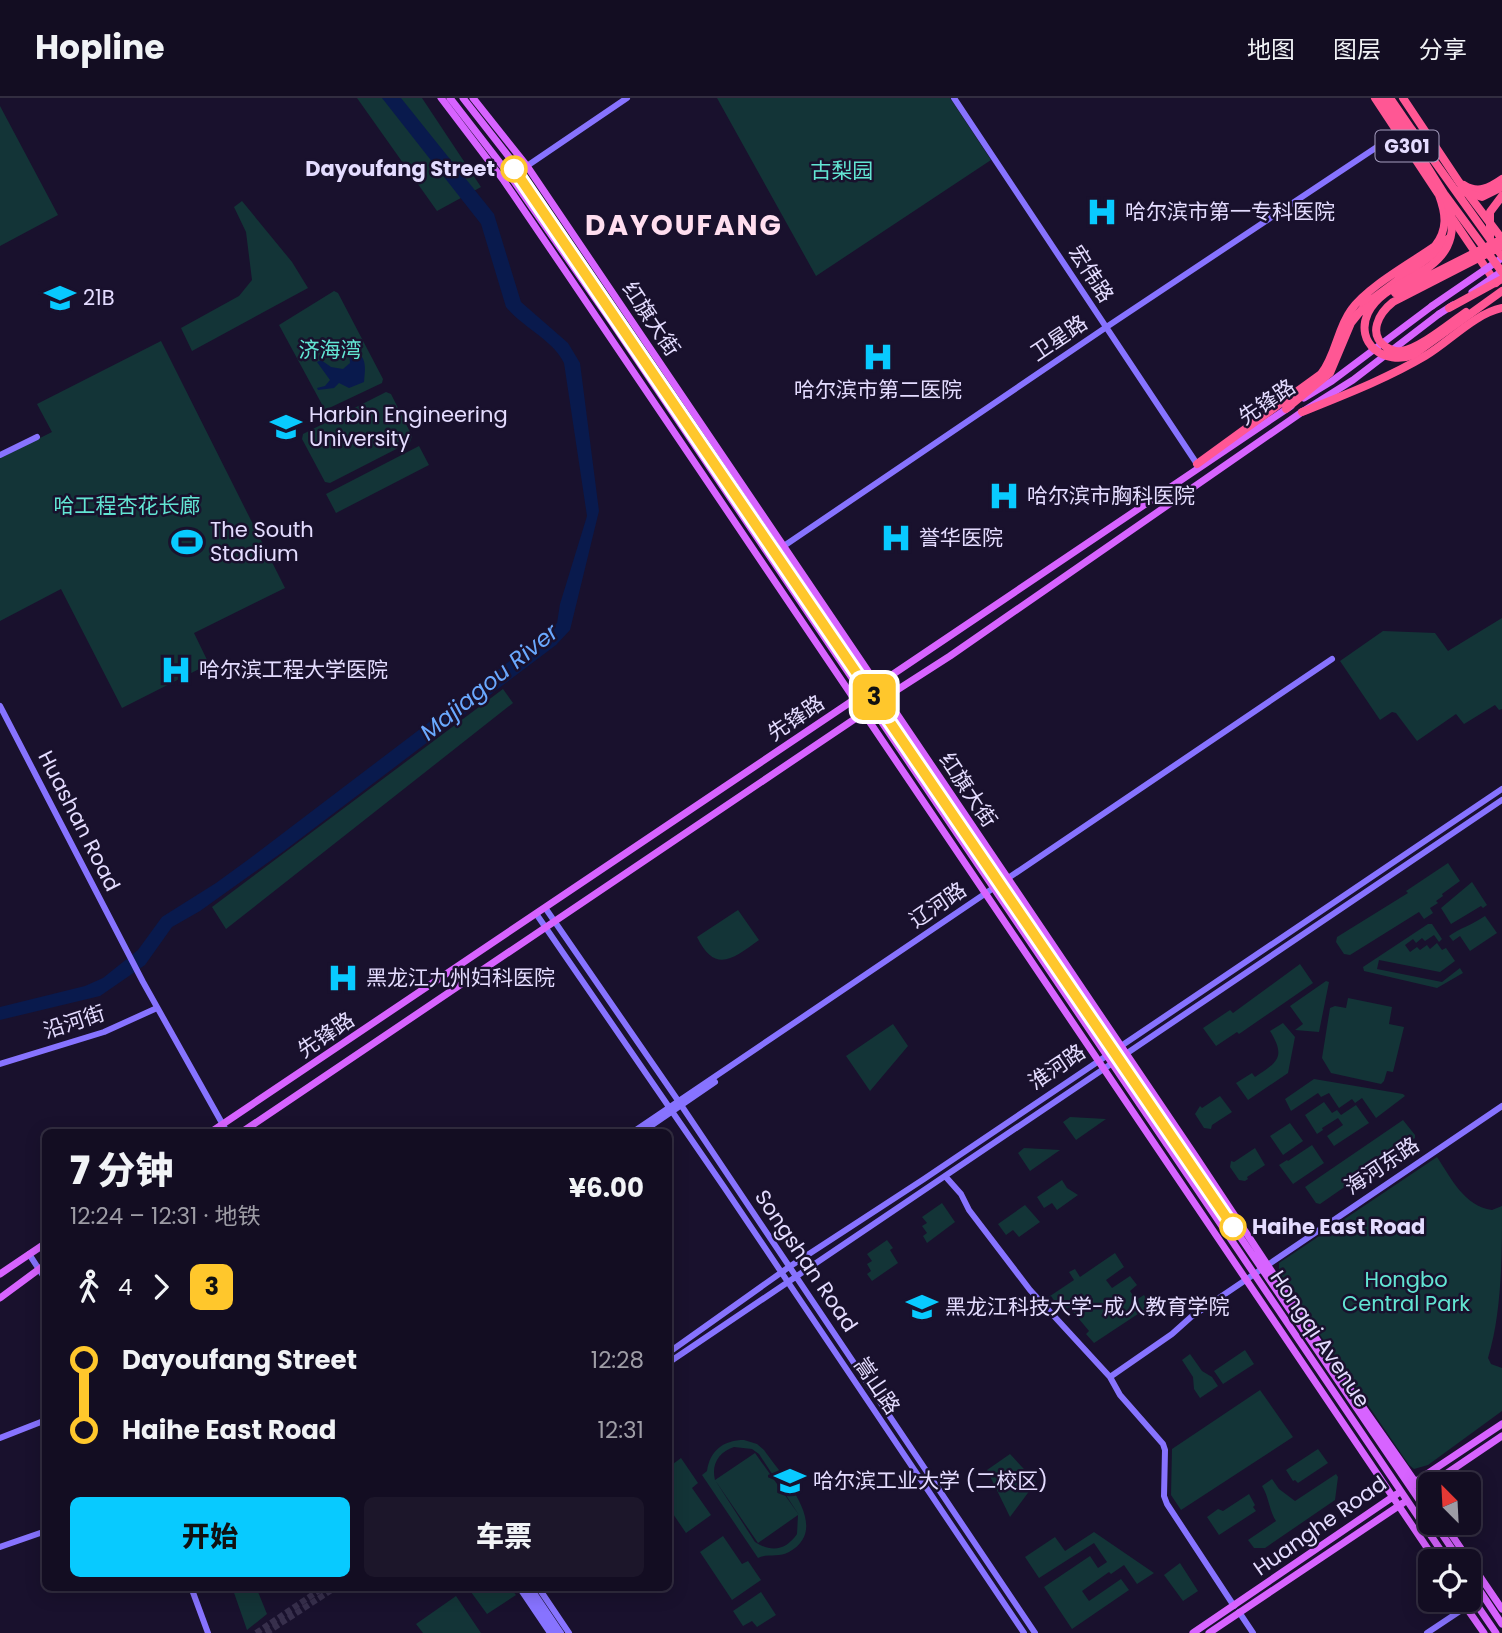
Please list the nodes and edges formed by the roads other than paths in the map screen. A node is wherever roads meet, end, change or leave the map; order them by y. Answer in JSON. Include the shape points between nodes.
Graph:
{"nodes":[{"id":1,"x":441,"y":98,"type":"edge"},
{"id":2,"x":450,"y":98,"type":"edge"},
{"id":3,"x":463,"y":98,"type":"edge"},
{"id":4,"x":473,"y":98,"type":"edge"},
{"id":5,"x":627,"y":98,"type":"edge"},
{"id":6,"x":954,"y":98,"type":"edge"},
{"id":7,"x":1375,"y":98,"type":"edge"},
{"id":8,"x":1382,"y":98,"type":"edge"},
{"id":9,"x":1390,"y":98,"type":"edge"},
{"id":10,"x":1400,"y":98,"type":"edge"},
{"id":11,"x":1406,"y":132,"type":"junction"},
{"id":12,"x":1435,"y":160,"type":"junction"},
{"id":13,"x":523,"y":168,"type":"junction"},
{"id":14,"x":1427,"y":168,"type":"junction"},
{"id":15,"x":1502,"y":179,"type":"edge"},
{"id":16,"x":1456,"y":185,"type":"junction"},
{"id":17,"x":1502,"y":187,"type":"edge"},
{"id":18,"x":1442,"y":195,"type":"junction"},
{"id":19,"x":1502,"y":196,"type":"edge"},
{"id":20,"x":1451,"y":237,"type":"junction"},
{"id":21,"x":1502,"y":239,"type":"edge"},
{"id":22,"x":1490,"y":241,"type":"junction"},
{"id":23,"x":1502,"y":246,"type":"edge"},
{"id":24,"x":1502,"y":257,"type":"edge"},
{"id":25,"x":1502,"y":272,"type":"edge"},
{"id":26,"x":1502,"y":279,"type":"edge"},
{"id":27,"x":1502,"y":291,"type":"edge"},
{"id":28,"x":1502,"y":299,"type":"edge"},
{"id":29,"x":1449,"y":307,"type":"junction"},
{"id":30,"x":1502,"y":308,"type":"edge"},
{"id":31,"x":1357,"y":314,"type":"junction"},
{"id":32,"x":1105,"y":328,"type":"junction"},
{"id":33,"x":1286,"y":409,"type":"junction"},
{"id":34,"x":1303,"y":412,"type":"junction"},
{"id":35,"x":37,"y":437,"type":"dead end"},
{"id":36,"x":0,"y":455,"type":"edge"},
{"id":37,"x":1198,"y":466,"type":"junction"},
{"id":38,"x":783,"y":548,"type":"junction"},
{"id":39,"x":775,"y":552,"type":"junction"},
{"id":40,"x":1333,"y":660,"type":"dead end"},
{"id":41,"x":877,"y":685,"type":"junction"},
{"id":42,"x":863,"y":694,"type":"junction"},
{"id":43,"x":875,"y":705,"type":"junction"},
{"id":44,"x":0,"y":706,"type":"edge"},
{"id":45,"x":1502,"y":789,"type":"edge"},
{"id":46,"x":1502,"y":800,"type":"edge"},
{"id":47,"x":1002,"y":886,"type":"junction"},
{"id":48,"x":987,"y":896,"type":"junction"},
{"id":49,"x":546,"y":909,"type":"junction"},
{"id":50,"x":537,"y":915,"type":"junction"},
{"id":51,"x":556,"y":922,"type":"junction"},
{"id":52,"x":546,"y":927,"type":"junction"},
{"id":53,"x":157,"y":1008,"type":"junction"},
{"id":54,"x":1121,"y":1046,"type":"junction"},
{"id":55,"x":1106,"y":1055,"type":"junction"},
{"id":56,"x":1119,"y":1059,"type":"junction"},
{"id":57,"x":0,"y":1063,"type":"edge"},
{"id":58,"x":1105,"y":1069,"type":"junction"},
{"id":59,"x":680,"y":1104,"type":"junction"},
{"id":60,"x":1502,"y":1106,"type":"edge"},
{"id":61,"x":671,"y":1110,"type":"junction"},
{"id":62,"x":223,"y":1129,"type":"edge"},
{"id":63,"x":225,"y":1129,"type":"edge"},
{"id":64,"x":246,"y":1129,"type":"edge"},
{"id":65,"x":639,"y":1129,"type":"edge"},
{"id":66,"x":646,"y":1129,"type":"edge"},
{"id":67,"x":945,"y":1176,"type":"junction"},
{"id":68,"x":42,"y":1246,"type":"edge"},
{"id":69,"x":29,"y":1254,"type":"junction"},
{"id":70,"x":42,"y":1266,"type":"edge"},
{"id":71,"x":789,"y":1267,"type":"junction"},
{"id":72,"x":1265,"y":1267,"type":"junction"},
{"id":73,"x":781,"y":1273,"type":"junction"},
{"id":74,"x":0,"y":1274,"type":"edge"},
{"id":75,"x":1255,"y":1274,"type":"junction"},
{"id":76,"x":796,"y":1278,"type":"junction"},
{"id":77,"x":1246,"y":1280,"type":"junction"},
{"id":78,"x":788,"y":1283,"type":"junction"},
{"id":79,"x":0,"y":1292,"type":"edge"},
{"id":80,"x":0,"y":1298,"type":"edge"},
{"id":81,"x":672,"y":1349,"type":"edge"},
{"id":82,"x":672,"y":1361,"type":"edge"},
{"id":83,"x":1110,"y":1377,"type":"junction"},
{"id":84,"x":42,"y":1422,"type":"edge"},
{"id":85,"x":1502,"y":1424,"type":"edge"},
{"id":86,"x":1502,"y":1436,"type":"edge"},
{"id":87,"x":0,"y":1438,"type":"edge"},
{"id":88,"x":1448,"y":1472,"type":"edge"},
{"id":89,"x":1412,"y":1484,"type":"junction"},
{"id":90,"x":1401,"y":1491,"type":"junction"},
{"id":91,"x":1418,"y":1492,"type":"joint"},
{"id":92,"x":1393,"y":1497,"type":"junction"},
{"id":93,"x":1407,"y":1500,"type":"junction"},
{"id":94,"x":1399,"y":1505,"type":"junction"},
{"id":95,"x":42,"y":1532,"type":"edge"},
{"id":96,"x":1452,"y":1535,"type":"edge"},
{"id":97,"x":0,"y":1547,"type":"edge"},
{"id":98,"x":1428,"y":1549,"type":"edge"},
{"id":99,"x":1440,"y":1549,"type":"edge"},
{"id":100,"x":192,"y":1591,"type":"edge"},
{"id":101,"x":524,"y":1591,"type":"edge"},
{"id":102,"x":524,"y":1591,"type":"edge"},
{"id":103,"x":533,"y":1591,"type":"edge"},
{"id":104,"x":541,"y":1591,"type":"edge"},
{"id":105,"x":1481,"y":1592,"type":"edge"},
{"id":106,"x":1237,"y":1609,"type":"junction"},
{"id":107,"x":1502,"y":1609,"type":"edge"},
{"id":108,"x":1481,"y":1610,"type":"edge"},
{"id":109,"x":1453,"y":1612,"type":"edge"},
{"id":110,"x":1470,"y":1612,"type":"edge"},
{"id":111,"x":1502,"y":1623,"type":"edge"},
{"id":112,"x":208,"y":1633,"type":"edge"},
{"id":113,"x":550,"y":1633,"type":"edge"},
{"id":114,"x":555,"y":1633,"type":"edge"},
{"id":115,"x":561,"y":1633,"type":"edge"},
{"id":116,"x":569,"y":1633,"type":"edge"},
{"id":117,"x":1024,"y":1633,"type":"edge"},
{"id":118,"x":1035,"y":1633,"type":"edge"},
{"id":119,"x":1193,"y":1633,"type":"edge"},
{"id":120,"x":1209,"y":1633,"type":"edge"},
{"id":121,"x":1253,"y":1633,"type":"edge"},
{"id":122,"x":1427,"y":1633,"type":"edge"},
{"id":123,"x":1484,"y":1633,"type":"edge"},
{"id":124,"x":1496,"y":1633,"type":"edge"}],
"edges":[{"from":1,"to":42,"type":"main road","name":"红旗大街"},
{"from":2,"to":42,"type":"main road","name":"Hongqi Avenue","via":[[524,196]]},
{"from":3,"to":13,"type":"main road","name":"Hongqi Avenue"},
{"from":4,"to":13,"type":"main road","name":"红旗大街"},
{"from":5,"to":13,"type":"main road"},
{"from":6,"to":32,"type":"main road","name":"宏伟路"},
{"from":7,"to":11,"type":"highway","number":"G301"},
{"from":7,"to":14,"type":"highway","bridge":true},
{"from":8,"to":11,"type":"highway"},
{"from":9,"to":11,"type":"highway"},
{"from":10,"to":12,"type":"highway","bridge":true},
{"from":10,"to":16,"type":"highway","number":"G301"},
{"from":11,"to":12,"type":"highway","bridge":true},
{"from":11,"to":14,"type":"highway","bridge":true},
{"from":11,"to":18,"type":"highway","number":"G301"},
{"from":11,"to":32,"type":"main road","name":"卫星路"},
{"from":12,"to":16,"type":"highway","bridge":true},
{"from":13,"to":38,"type":"main road","name":"红旗大街"},
{"from":13,"to":39,"type":"main road","name":"Hongqi Avenue"},
{"from":14,"to":18,"type":"highway","bridge":true},
{"from":15,"to":16,"type":"highway","via":[[1481,190]]},
{"from":16,"to":17,"type":"highway","bridge":true,"via":[[1476,197]]},
{"from":16,"to":21,"type":"highway","number":"G301"},
{"from":16,"to":22,"type":"highway","bridge":true},
{"from":18,"to":20,"type":"highway","bridge":true,"via":[[1452,222]]},
{"from":18,"to":25,"type":"highway","bridge":true},
{"from":18,"to":27,"type":"highway","via":[[1460,233]]},
{"from":18,"to":37,"type":"highway","via":[[1445,220],[1441,238],[1358,302],[1321,374]]},
{"from":19,"to":22,"type":"highway","bridge":true,"via":[[1490,212]]},
{"from":20,"to":27,"type":"highway","bridge":true,"via":[[1438,258],[1372,307],[1365,330],[1371,346],[1396,359],[1413,355]]},
{"from":20,"to":31,"type":"highway","bridge":true},
{"from":21,"to":31,"type":"highway","bridge":true},
{"from":22,"to":24,"type":"highway","bridge":true},
{"from":23,"to":28,"type":"highway","bridge":true,"via":[[1393,302],[1377,321],[1377,334],[1384,346],[1406,350],[1480,303]]},
{"from":24,"to":33,"type":"main road","name":"先锋路","bridge":true,"via":[[1332,381]]},
{"from":25,"to":29,"type":"main road","bridge":true},
{"from":26,"to":29,"type":"highway","bridge":true},
{"from":29,"to":34,"type":"main road","name":"先锋路","bridge":true},
{"from":30,"to":34,"type":"highway","via":[[1399,370]]},
{"from":31,"to":33,"type":"highway","via":[[1330,373]]},
{"from":32,"to":37,"type":"main road","name":"宏伟路"},
{"from":32,"to":38,"type":"main road","name":"卫星路"},
{"from":33,"to":37,"type":"main road","name":"先锋路"},
{"from":34,"to":43,"type":"main road","name":"先锋路"},
{"from":35,"to":36,"type":"main road"},
{"from":37,"to":41,"type":"main road","name":"先锋路"},
{"from":38,"to":39,"type":"main road","name":"卫星路"},
{"from":38,"to":41,"type":"main road","name":"红旗大街"},
{"from":39,"to":42,"type":"main road","name":"Hongqi Avenue"},
{"from":40,"to":47,"type":"main road","name":"辽河路"},
{"from":41,"to":42,"type":"main road","name":"先锋路"},
{"from":41,"to":43,"type":"main road","name":"红旗大街"},
{"from":42,"to":43,"type":"main road","name":"Hongqi Avenue"},
{"from":42,"to":49,"type":"main road","name":"先锋路"},
{"from":43,"to":47,"type":"main road","name":"Hongqi Avenue"},
{"from":43,"to":47,"type":"main road","name":"红旗大街"},
{"from":43,"to":48,"type":"main road","name":"红旗大街"},
{"from":43,"to":51,"type":"main road","name":"先锋路"},
{"from":44,"to":53,"type":"main road","name":"Huashan Road"},
{"from":45,"to":54,"type":"main road","name":"淮河路"},
{"from":46,"to":56,"type":"main road","name":"淮河路"},
{"from":47,"to":48,"type":"main road","name":"辽河路"},
{"from":47,"to":54,"type":"main road","name":"红旗大街"},
{"from":47,"to":55,"type":"main road","name":"Hongqi Avenue"},
{"from":48,"to":55,"type":"main road","name":"红旗大街"},
{"from":48,"to":59,"type":"main road","name":"辽河路"},
{"from":49,"to":50,"type":"main road","name":"先锋路"},
{"from":49,"to":51,"type":"main road","name":"Songshan Road"},
{"from":50,"to":52,"type":"main road","name":"嵩山路"},
{"from":50,"to":63,"type":"main road","name":"先锋路"},
{"from":51,"to":52,"type":"main road","name":"先锋路"},
{"from":51,"to":59,"type":"main road","name":"Songshan Road"},
{"from":52,"to":61,"type":"main road","name":"嵩山路"},
{"from":52,"to":64,"type":"main road","name":"先锋路"},
{"from":53,"to":57,"type":"main road","name":"沿河街","via":[[104,1032]]},
{"from":53,"to":62,"type":"main road","name":"Huashan Road"},
{"from":54,"to":55,"type":"main road","name":"淮河路"},
{"from":54,"to":56,"type":"main road","name":"红旗大街"},
{"from":55,"to":56,"type":"main road","name":"Hongqi Avenue"},
{"from":55,"to":58,"type":"main road","name":"红旗大街"},
{"from":55,"to":71,"type":"main road","name":"淮河路"},
{"from":56,"to":58,"type":"main road","name":"淮河路"},
{"from":56,"to":72,"type":"main road","name":"Hongqi Avenue"},
{"from":56,"to":75,"type":"main road","name":"Hongqi Avenue"},
{"from":58,"to":67,"type":"main road","name":"淮河路"},
{"from":58,"to":77,"type":"main road","name":"红旗大街"},
{"from":59,"to":61,"type":"main road","name":"辽河路"},
{"from":59,"to":71,"type":"main road","name":"Songshan Road"},
{"from":60,"to":72,"type":"main road","name":"海河东路"},
{"from":61,"to":65,"type":"main road","name":"辽河路"},
{"from":61,"to":66,"type":"main road","name":"辽河路"},
{"from":61,"to":73,"type":"main road","name":"嵩山路"},
{"from":67,"to":76,"type":"main road","name":"淮河路"},
{"from":67,"to":83,"type":"main road","via":[[1030,1290]]},
{"from":68,"to":69,"type":"main road"},
{"from":69,"to":70,"type":"main road"},
{"from":69,"to":74,"type":"main road"},
{"from":70,"to":79,"type":"main road"},
{"from":70,"to":80,"type":"main road"},
{"from":71,"to":73,"type":"main road","name":"淮河路"},
{"from":71,"to":76,"type":"main road","name":"Songshan Road"},
{"from":72,"to":75,"type":"main road","name":"海河东路"},
{"from":72,"to":89,"type":"main road"},
{"from":73,"to":78,"type":"main road","name":"嵩山路"},
{"from":73,"to":81,"type":"main road","name":"淮河路"},
{"from":75,"to":77,"type":"main road","name":"海河东路"},
{"from":75,"to":90,"type":"main road","name":"Hongqi Avenue"},
{"from":76,"to":78,"type":"main road","name":"淮河路"},
{"from":76,"to":118,"type":"main road","name":"Songshan Road"},
{"from":77,"to":83,"type":"main road","name":"海河东路"},
{"from":77,"to":92,"type":"main road","name":"红旗大街"},
{"from":78,"to":82,"type":"main road","name":"淮河路"},
{"from":78,"to":117,"type":"main road","name":"嵩山路"},
{"from":83,"to":106,"type":"main road","via":[[1163,1444],[1167,1504]]},
{"from":84,"to":87,"type":"main road"},
{"from":85,"to":89,"type":"main road","name":"Huanghe Road"},
{"from":86,"to":88,"type":"main road","name":"Huanghe Road"},
{"from":89,"to":90,"type":"main road","name":"Huanghe Road"},
{"from":89,"to":91,"type":"main road"},
{"from":90,"to":92,"type":"main road","name":"Huanghe Road"},
{"from":90,"to":93,"type":"main road","name":"Hongqi Avenue"},
{"from":91,"to":93,"type":"main road","name":"Huanghe Road"},
{"from":92,"to":94,"type":"main road","name":"红旗大街"},
{"from":92,"to":106,"type":"main road","name":"Huanghe Road"},
{"from":93,"to":94,"type":"main road","name":"Huanghe Road"},
{"from":93,"to":99,"type":"main road","name":"Hongqi Avenue"},
{"from":94,"to":98,"type":"main road","name":"红旗大街"},
{"from":94,"to":106,"type":"main road","name":"Huanghe Road"},
{"from":95,"to":97,"type":"main road"},
{"from":96,"to":107,"type":"main road"},
{"from":100,"to":112,"type":"main road"},
{"from":101,"to":113,"type":"main road"},
{"from":102,"to":114,"type":"main road"},
{"from":103,"to":115,"type":"main road"},
{"from":104,"to":116,"type":"main road"},
{"from":105,"to":111,"type":"main road"},
{"from":106,"to":119,"type":"main road","name":"Huanghe Road"},
{"from":106,"to":120,"type":"main road","name":"Huanghe Road"},
{"from":106,"to":121,"type":"main road"},
{"from":108,"to":124,"type":"main road"},
{"from":109,"to":122,"type":"main road"},
{"from":110,"to":123,"type":"main road"}]}
